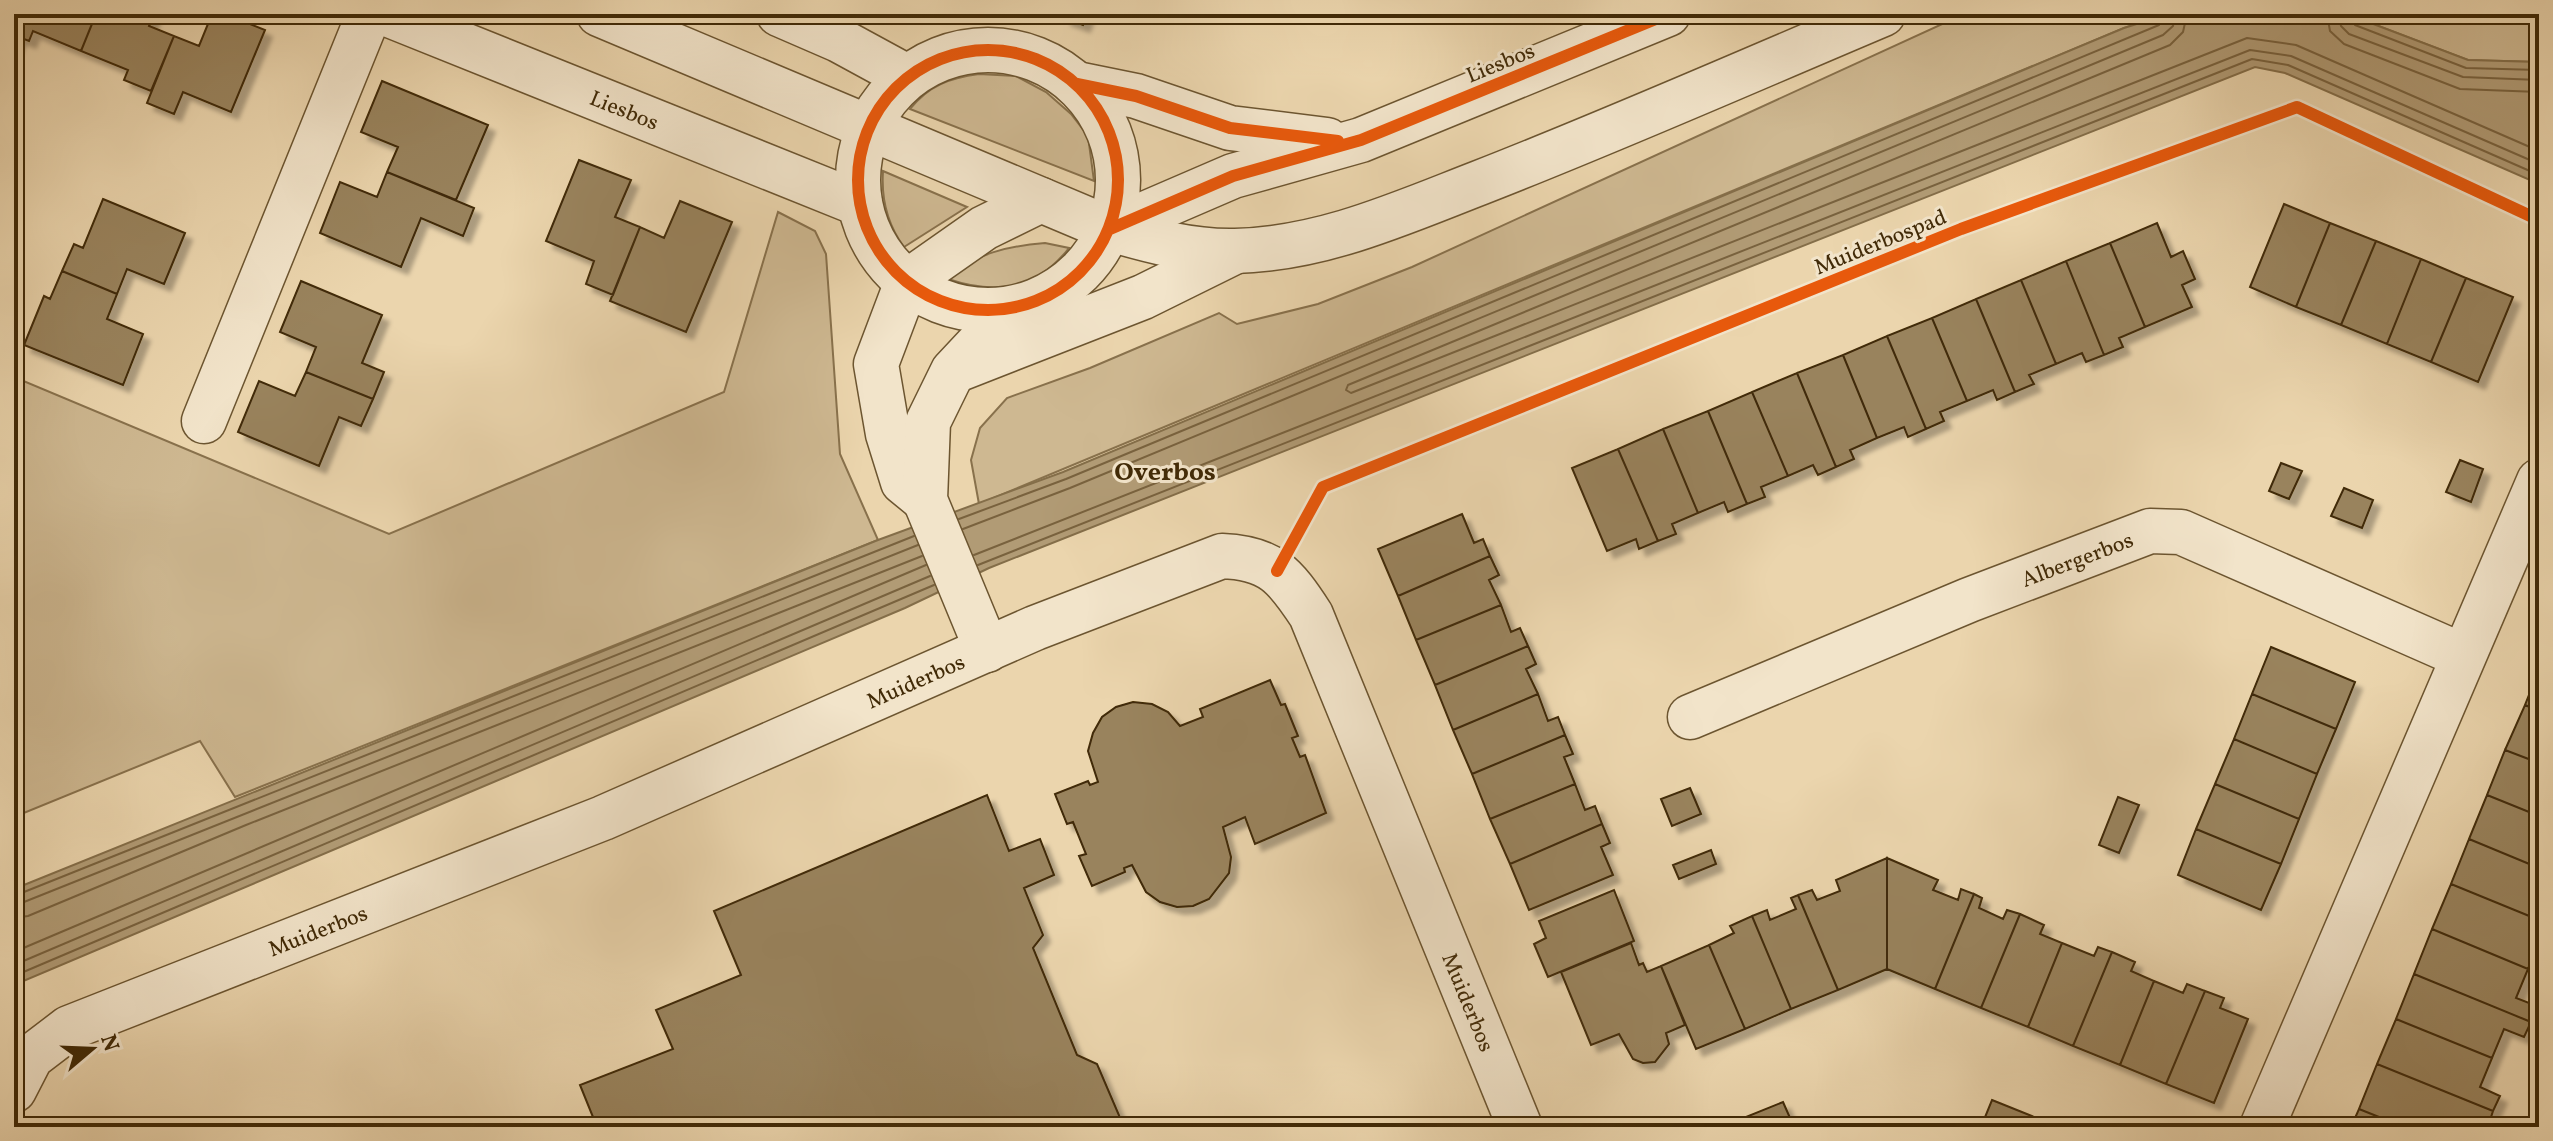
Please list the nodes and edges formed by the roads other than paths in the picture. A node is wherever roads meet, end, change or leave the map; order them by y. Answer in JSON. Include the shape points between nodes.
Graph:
{"nodes":[{"id":1,"x":369,"y":14,"type":"edge"},
{"id":2,"x":387,"y":14,"type":"edge"},
{"id":3,"x":599,"y":14,"type":"edge"},
{"id":4,"x":779,"y":14,"type":"edge"},
{"id":5,"x":1668,"y":14,"type":"edge"},
{"id":6,"x":1883,"y":14,"type":"edge"},
{"id":7,"x":907,"y":77,"type":"junction"},
{"id":8,"x":1077,"y":84,"type":"junction"},
{"id":9,"x":868,"y":130,"type":"junction"},
{"id":10,"x":1345,"y":142,"type":"junction"},
{"id":11,"x":1041,"y":200,"type":"junction"},
{"id":12,"x":860,"y":204,"type":"junction"},
{"id":13,"x":1110,"y":229,"type":"junction"},
{"id":14,"x":1235,"y":251,"type":"junction"},
{"id":15,"x":907,"y":282,"type":"junction"},
{"id":16,"x":1011,"y":309,"type":"junction"},
{"id":17,"x":953,"y":371,"type":"junction"},
{"id":18,"x":204,"y":421,"type":"dead end"},
{"id":19,"x":2539,"y":481,"type":"edge"},
{"id":20,"x":925,"y":500,"type":"junction"},
{"id":21,"x":987,"y":650,"type":"junction"},
{"id":22,"x":2463,"y":656,"type":"junction"},
{"id":23,"x":1690,"y":717,"type":"dead end"},
{"id":24,"x":14,"y":1090,"type":"edge"},
{"id":25,"x":1520,"y":1127,"type":"edge"},
{"id":26,"x":2262,"y":1127,"type":"edge"}],
"edges":[{"from":1,"to":18,"type":"street"},
{"from":2,"to":12,"type":"street","name":"Liesbos"},
{"from":3,"to":9,"type":"street"},
{"from":4,"to":7,"type":"street"},
{"from":5,"to":10,"type":"street","name":"Liesbos","via":[[1361,140]]},
{"from":6,"to":14,"type":"street","via":[[1358,231]]},
{"from":7,"to":8,"type":"street","via":[[931,62],[968,51],[1007,50],[1044,62]]},
{"from":7,"to":9,"type":"street","via":[[883,101]]},
{"from":8,"to":10,"type":"street","name":"Liesbos","via":[[1136,96],[1230,128]]},
{"from":8,"to":13,"type":"street","via":[[1102,115],[1116,152],[1118,191]]},
{"from":9,"to":11,"type":"street"},
{"from":9,"to":12,"type":"street","via":[[859,166]]},
{"from":10,"to":13,"type":"street","name":"Liesbos","via":[[1233,176]]},
{"from":11,"to":13,"type":"street"},
{"from":11,"to":15,"type":"street","via":[[984,228]]},
{"from":12,"to":15,"type":"street","via":[[869,234]]},
{"from":13,"to":14,"type":"street","via":[[1171,246]]},
{"from":13,"to":16,"type":"street","via":[[1087,267],[1053,294]]},
{"from":14,"to":17,"type":"street","via":[[1129,303]]},
{"from":15,"to":16,"type":"street","via":[[939,301],[974,310]]},
{"from":15,"to":20,"type":"street","via":[[876,364],[903,482]]},
{"from":16,"to":17,"type":"street"},
{"from":17,"to":20,"type":"street","via":[[928,422]]},
{"from":19,"to":22,"type":"street"},
{"from":20,"to":21,"type":"street"},
{"from":21,"to":24,"type":"street","name":"Muiderbos","via":[[603,818],[69,1028],[31,1057]]},
{"from":21,"to":25,"type":"street","name":"Muiderbos","via":[[1222,556],[1252,557],[1277,571],[1311,615]]},
{"from":22,"to":23,"type":"street","name":"Albergerbos","via":[[2181,532],[2150,531]]},
{"from":22,"to":26,"type":"street"}]}
